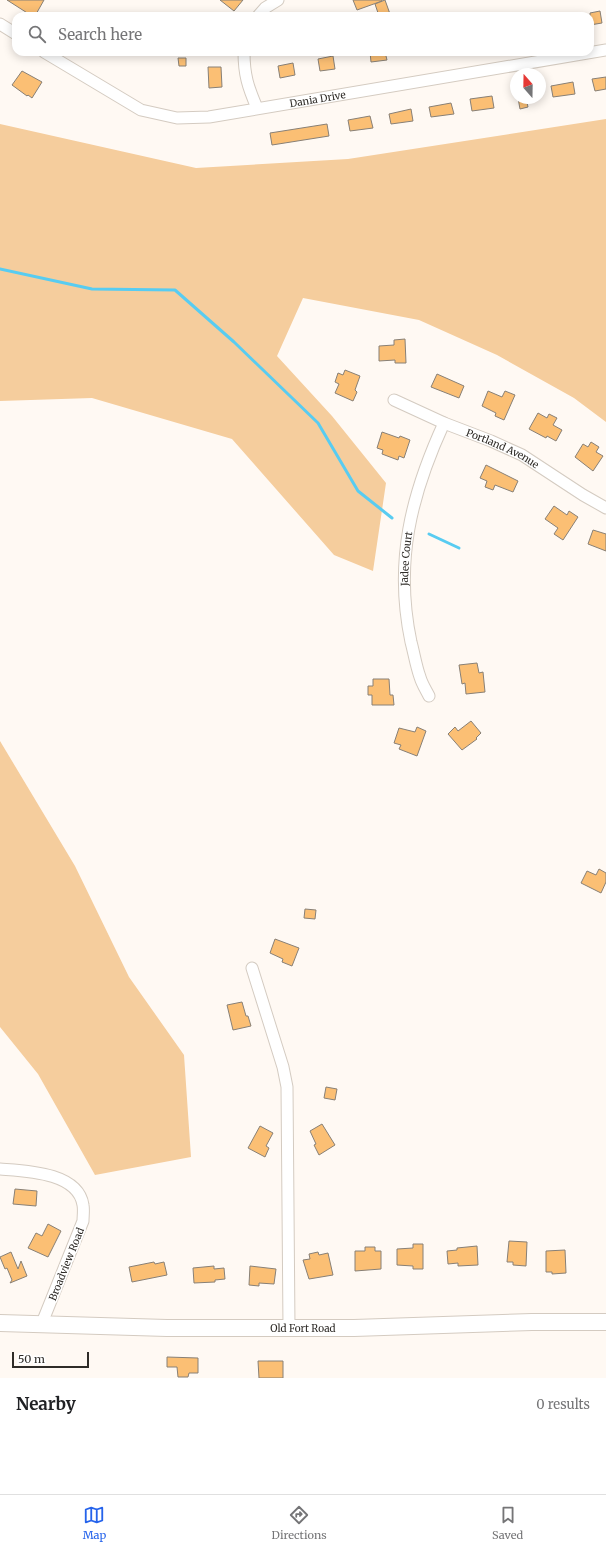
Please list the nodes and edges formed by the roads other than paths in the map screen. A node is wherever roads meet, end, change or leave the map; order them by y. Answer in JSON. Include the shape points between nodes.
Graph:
{"nodes":[{"id":1,"x":278,"y":0,"type":"edge"},
{"id":2,"x":262,"y":12,"type":"edge"},
{"id":3,"x":0,"y":24,"type":"edge"},
{"id":4,"x":12,"y":32,"type":"edge"},
{"id":5,"x":606,"y":50,"type":"edge"},
{"id":6,"x":594,"y":52,"type":"edge"},
{"id":7,"x":50,"y":56,"type":"edge"},
{"id":8,"x":244,"y":56,"type":"edge"},
{"id":9,"x":570,"y":56,"type":"edge"},
{"id":10,"x":257,"y":108,"type":"junction"},
{"id":11,"x":394,"y":400,"type":"dead end"},
{"id":12,"x":444,"y":423,"type":"junction"},
{"id":13,"x":606,"y":508,"type":"edge"},
{"id":14,"x":429,"y":696,"type":"dead end"},
{"id":15,"x":252,"y":968,"type":"dead end"},
{"id":16,"x":0,"y":1169,"type":"edge"},
{"id":17,"x":606,"y":1322,"type":"edge"},
{"id":18,"x":0,"y":1323,"type":"edge"},
{"id":19,"x":42,"y":1323,"type":"junction"},
{"id":20,"x":289,"y":1327,"type":"junction"}],
"edges":[{"from":1,"to":2,"type":"street"},
{"from":3,"to":4,"type":"street"},
{"from":5,"to":6,"type":"street","name":"Dania Drive"},
{"from":7,"to":10,"type":"street","name":"Dania Drive","via":[[141,110],[177,118],[209,117]]},
{"from":8,"to":10,"type":"street","via":[[248,86]]},
{"from":9,"to":10,"type":"street","name":"Dania Drive"},
{"from":11,"to":12,"type":"street","name":"Portland Avenue"},
{"from":12,"to":13,"type":"street","name":"Portland Avenue","via":[[522,456]]},
{"from":12,"to":14,"type":"street","name":"Jadee Court","via":[[417,493],[407,538],[404,567],[404,604],[420,677]]},
{"from":15,"to":20,"type":"street","via":[[287,1087]]},
{"from":16,"to":19,"type":"street","name":"Broadview Road","via":[[34,1172],[57,1178],[70,1185],[83,1204],[83,1221]]},
{"from":17,"to":20,"type":"main road","name":"Old Fort Road","via":[[354,1328]]},
{"from":18,"to":19,"type":"main road","name":"Old Fort Road"},
{"from":19,"to":20,"type":"main road","name":"Old Fort Road","via":[[166,1328]]}]}
